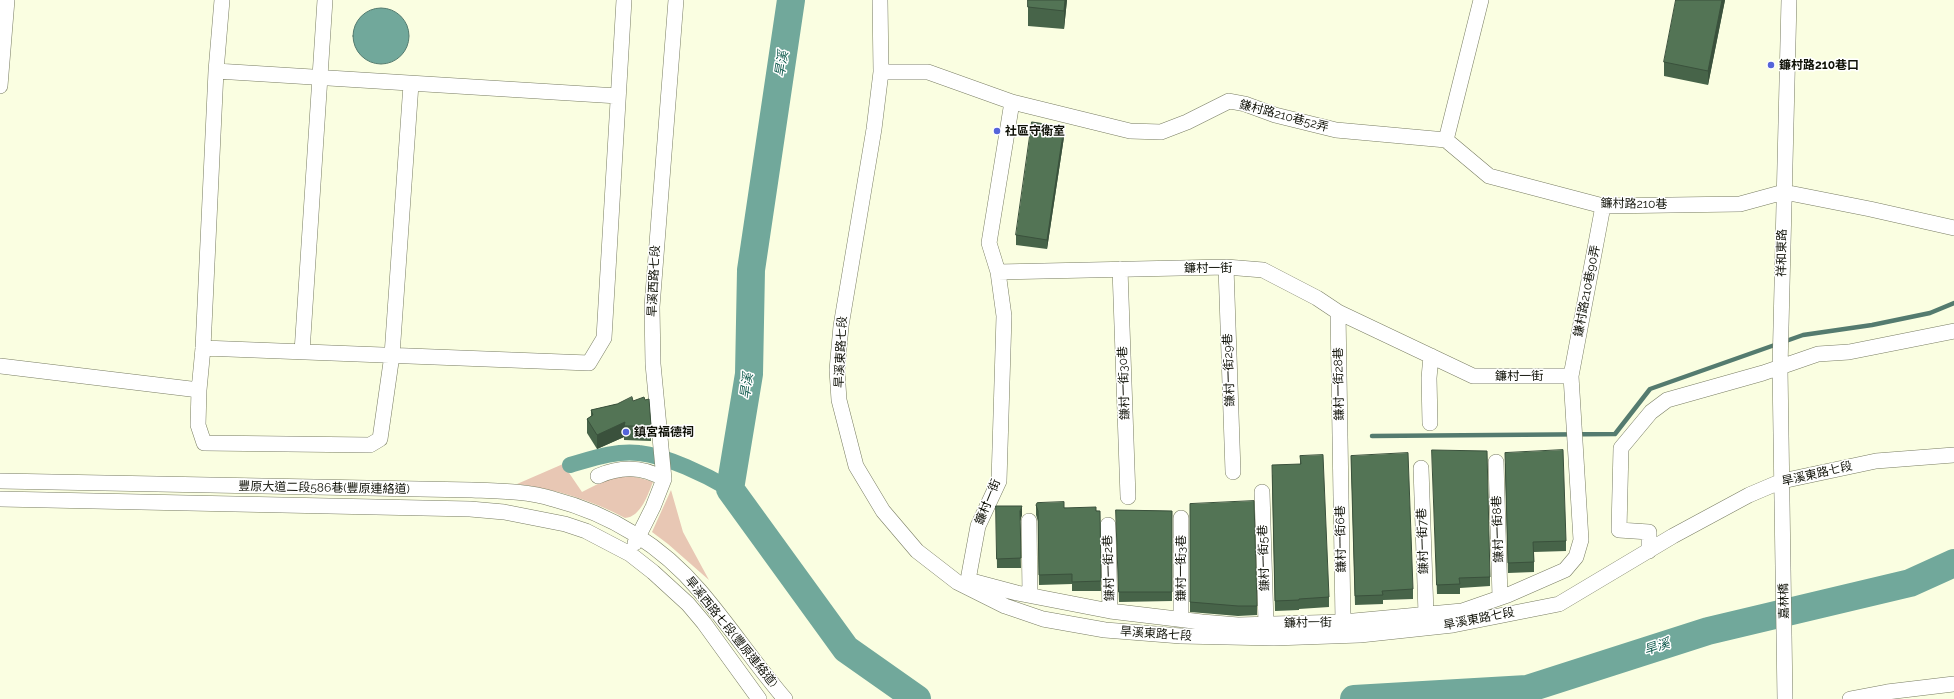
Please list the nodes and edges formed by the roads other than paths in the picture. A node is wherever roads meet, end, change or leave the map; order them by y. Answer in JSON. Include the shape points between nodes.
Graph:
{"nodes":[{"id":1,"x":7,"y":0,"type":"edge"},
{"id":2,"x":222,"y":0,"type":"edge"},
{"id":3,"x":325,"y":0,"type":"edge"},
{"id":4,"x":624,"y":0,"type":"edge"},
{"id":5,"x":676,"y":0,"type":"edge"},
{"id":6,"x":880,"y":0,"type":"edge"},
{"id":7,"x":1481,"y":0,"type":"edge"},
{"id":8,"x":1789,"y":0,"type":"edge"},
{"id":9,"x":216,"y":71,"type":"junction"},
{"id":10,"x":881,"y":72,"type":"junction"},
{"id":11,"x":321,"y":78,"type":"junction"},
{"id":12,"x":411,"y":84,"type":"junction"},
{"id":13,"x":0,"y":86,"type":"edge"},
{"id":14,"x":618,"y":96,"type":"junction"},
{"id":15,"x":1012,"y":102,"type":"junction"},
{"id":16,"x":1446,"y":140,"type":"junction"},
{"id":17,"x":1784,"y":192,"type":"junction"},
{"id":18,"x":1603,"y":206,"type":"junction"},
{"id":19,"x":1954,"y":228,"type":"edge"},
{"id":20,"x":1226,"y":267,"type":"junction"},
{"id":21,"x":1120,"y":269,"type":"junction"},
{"id":22,"x":998,"y":272,"type":"junction"},
{"id":23,"x":1338,"y":312,"type":"junction"},
{"id":24,"x":1954,"y":331,"type":"edge"},
{"id":25,"x":203,"y":348,"type":"junction"},
{"id":26,"x":302,"y":352,"type":"junction"},
{"id":27,"x":392,"y":355,"type":"junction"},
{"id":28,"x":1431,"y":356,"type":"junction"},
{"id":29,"x":0,"y":366,"type":"edge"},
{"id":30,"x":1780,"y":368,"type":"junction"},
{"id":31,"x":1570,"y":376,"type":"junction"},
{"id":32,"x":198,"y":390,"type":"junction"},
{"id":33,"x":1430,"y":423,"type":"dead end"},
{"id":34,"x":1340,"y":455,"type":"joint"},
{"id":35,"x":1954,"y":455,"type":"edge"},
{"id":36,"x":1496,"y":462,"type":"dead end"},
{"id":37,"x":1421,"y":468,"type":"dead end"},
{"id":38,"x":1233,"y":472,"type":"dead end"},
{"id":39,"x":664,"y":474,"type":"junction"},
{"id":40,"x":598,"y":476,"type":"dead end"},
{"id":41,"x":0,"y":481,"type":"edge"},
{"id":42,"x":1782,"y":481,"type":"junction"},
{"id":43,"x":1262,"y":492,"type":"dead end"},
{"id":44,"x":1128,"y":497,"type":"dead end"},
{"id":45,"x":0,"y":499,"type":"edge"},
{"id":46,"x":1782,"y":505,"type":"joint"},
{"id":47,"x":1181,"y":518,"type":"dead end"},
{"id":48,"x":1029,"y":521,"type":"dead end"},
{"id":49,"x":1108,"y":525,"type":"dead end"},
{"id":50,"x":639,"y":536,"type":"junction"},
{"id":51,"x":1649,"y":551,"type":"junction"},
{"id":52,"x":630,"y":554,"type":"junction"},
{"id":53,"x":1030,"y":595,"type":"junction"},
{"id":54,"x":1500,"y":597,"type":"junction"},
{"id":55,"x":1110,"y":611,"type":"junction"},
{"id":56,"x":1426,"y":614,"type":"junction"},
{"id":57,"x":1181,"y":619,"type":"junction"},
{"id":58,"x":1343,"y":622,"type":"junction"},
{"id":59,"x":1266,"y":624,"type":"junction"},
{"id":60,"x":1954,"y":684,"type":"edge"},
{"id":61,"x":1785,"y":697,"type":"edge"},
{"id":62,"x":759,"y":699,"type":"edge"},
{"id":63,"x":785,"y":699,"type":"edge"},
{"id":64,"x":1850,"y":699,"type":"edge"}],
"edges":[{"from":1,"to":13,"type":"street"},
{"from":2,"to":9,"type":"street"},
{"from":3,"to":11,"type":"street"},
{"from":4,"to":14,"type":"street"},
{"from":5,"to":39,"type":"street","name":"旱溪西路七段","via":[[652,307],[654,364]]},
{"from":6,"to":10,"type":"street","name":"旱溪東路七段"},
{"from":7,"to":16,"type":"street"},
{"from":8,"to":17,"type":"street","name":"祥和東路"},
{"from":9,"to":11,"type":"street"},
{"from":9,"to":25,"type":"street"},
{"from":10,"to":15,"type":"street","name":"鎌村路210巷52弄","via":[[928,72]]},
{"from":10,"to":51,"type":"street","name":"旱溪東路七段","via":[[841,326],[837,370],[839,400],[856,466],[883,511],[917,551],[957,582],[1005,606],[1043,619],[1105,630],[1181,636],[1274,638],[1360,635],[1453,625],[1559,604]]},
{"from":11,"to":12,"type":"street"},
{"from":11,"to":26,"type":"street"},
{"from":12,"to":14,"type":"street"},
{"from":12,"to":27,"type":"street"},
{"from":14,"to":27,"type":"street","via":[[604,338],[589,363]]},
{"from":15,"to":16,"type":"street","name":"鎌村路210巷52弄","via":[[1130,131],[1161,132],[1228,101],[1336,130]]},
{"from":15,"to":22,"type":"street","via":[[989,243]]},
{"from":16,"to":18,"type":"street","name":"鐮村路210巷","via":[[1489,176]]},
{"from":17,"to":18,"type":"street","name":"鐮村路210巷","via":[[1740,204]]},
{"from":17,"to":19,"type":"street","name":"鐮村路210巷","via":[[1870,208]]},
{"from":17,"to":30,"type":"street","name":"祥和東路"},
{"from":18,"to":31,"type":"street","name":"鎌村路210巷90弄"},
{"from":20,"to":21,"type":"street","name":"鐮村一街"},
{"from":20,"to":23,"type":"street","name":"鐮村一街","via":[[1263,270]]},
{"from":20,"to":38,"type":"street","name":"鎌村一街29巷"},
{"from":21,"to":22,"type":"street","name":"鐮村一街"},
{"from":21,"to":44,"type":"street","name":"鎌村一街30巷"},
{"from":22,"to":53,"type":"street","name":"鐮村一街","via":[[1004,316],[999,481],[978,526],[968,580]]},
{"from":23,"to":28,"type":"street","name":"鐮村一街"},
{"from":23,"to":34,"type":"street","name":"鎌村一街28巷"},
{"from":24,"to":30,"type":"street","via":[[1849,352],[1818,354]]},
{"from":25,"to":26,"type":"street"},
{"from":25,"to":32,"type":"street"},
{"from":26,"to":27,"type":"street"},
{"from":27,"to":32,"type":"street","via":[[380,439],[370,445],[204,443],[198,425]]},
{"from":28,"to":31,"type":"street","name":"鐮村一街","via":[[1473,376]]},
{"from":28,"to":33,"type":"street"},
{"from":29,"to":32,"type":"street"},
{"from":30,"to":42,"type":"street","name":"祥和東路"},
{"from":30,"to":51,"type":"street","via":[[1667,400],[1651,412],[1621,448],[1619,530],[1649,532]]},
{"from":31,"to":54,"type":"street","name":"鐮村一街","via":[[1581,540],[1576,557],[1565,570]]},
{"from":34,"to":58,"type":"street","name":"鎌村一街6巷"},
{"from":35,"to":42,"type":"street","name":"旱溪東路七段","via":[[1876,461]]},
{"from":36,"to":54,"type":"street","name":"鎌村一街8巷"},
{"from":37,"to":56,"type":"street","name":"鎌村一街7巷"},
{"from":39,"to":40,"type":"street","via":[[633,468],[612,470]]},
{"from":39,"to":50,"type":"street","name":"旱溪西路七段"},
{"from":41,"to":50,"type":"street","name":"豐原大道二段586巷(豐原連絡道)","via":[[500,491],[553,498],[593,512]]},
{"from":42,"to":46,"type":"street","name":"祥和東路"},
{"from":42,"to":51,"type":"street","name":"旱溪東路七段","via":[[1748,495]]},
{"from":43,"to":59,"type":"street","name":"鎌村一街5巷"},
{"from":45,"to":52,"type":"street","name":"豐原大道二段586巷(豐原連絡道)","via":[[336,505],[497,511],[575,527]]},
{"from":46,"to":61,"type":"street","name":"嘉林橋"},
{"from":47,"to":57,"type":"street","name":"鎌村一街3巷"},
{"from":48,"to":53,"type":"street"},
{"from":49,"to":55,"type":"street","name":"鎌村一街2巷"},
{"from":50,"to":52,"type":"street","name":"旱溪西路七段"},
{"from":50,"to":63,"type":"street","name":"旱溪西路七段(豐原連絡道)","via":[[680,570],[701,592]]},
{"from":52,"to":62,"type":"street","name":"旱溪西路七段(豐原連絡道)","via":[[688,604]]},
{"from":53,"to":55,"type":"street","name":"鐮村一街"},
{"from":54,"to":56,"type":"street","name":"鐮村一街","via":[[1462,611]]},
{"from":55,"to":57,"type":"street","name":"鐮村一街"},
{"from":56,"to":58,"type":"street","name":"鐮村一街"},
{"from":57,"to":59,"type":"street","name":"鐮村一街","via":[[1238,625]]},
{"from":58,"to":59,"type":"street","name":"鐮村一街"},
{"from":60,"to":64,"type":"street"}]}
